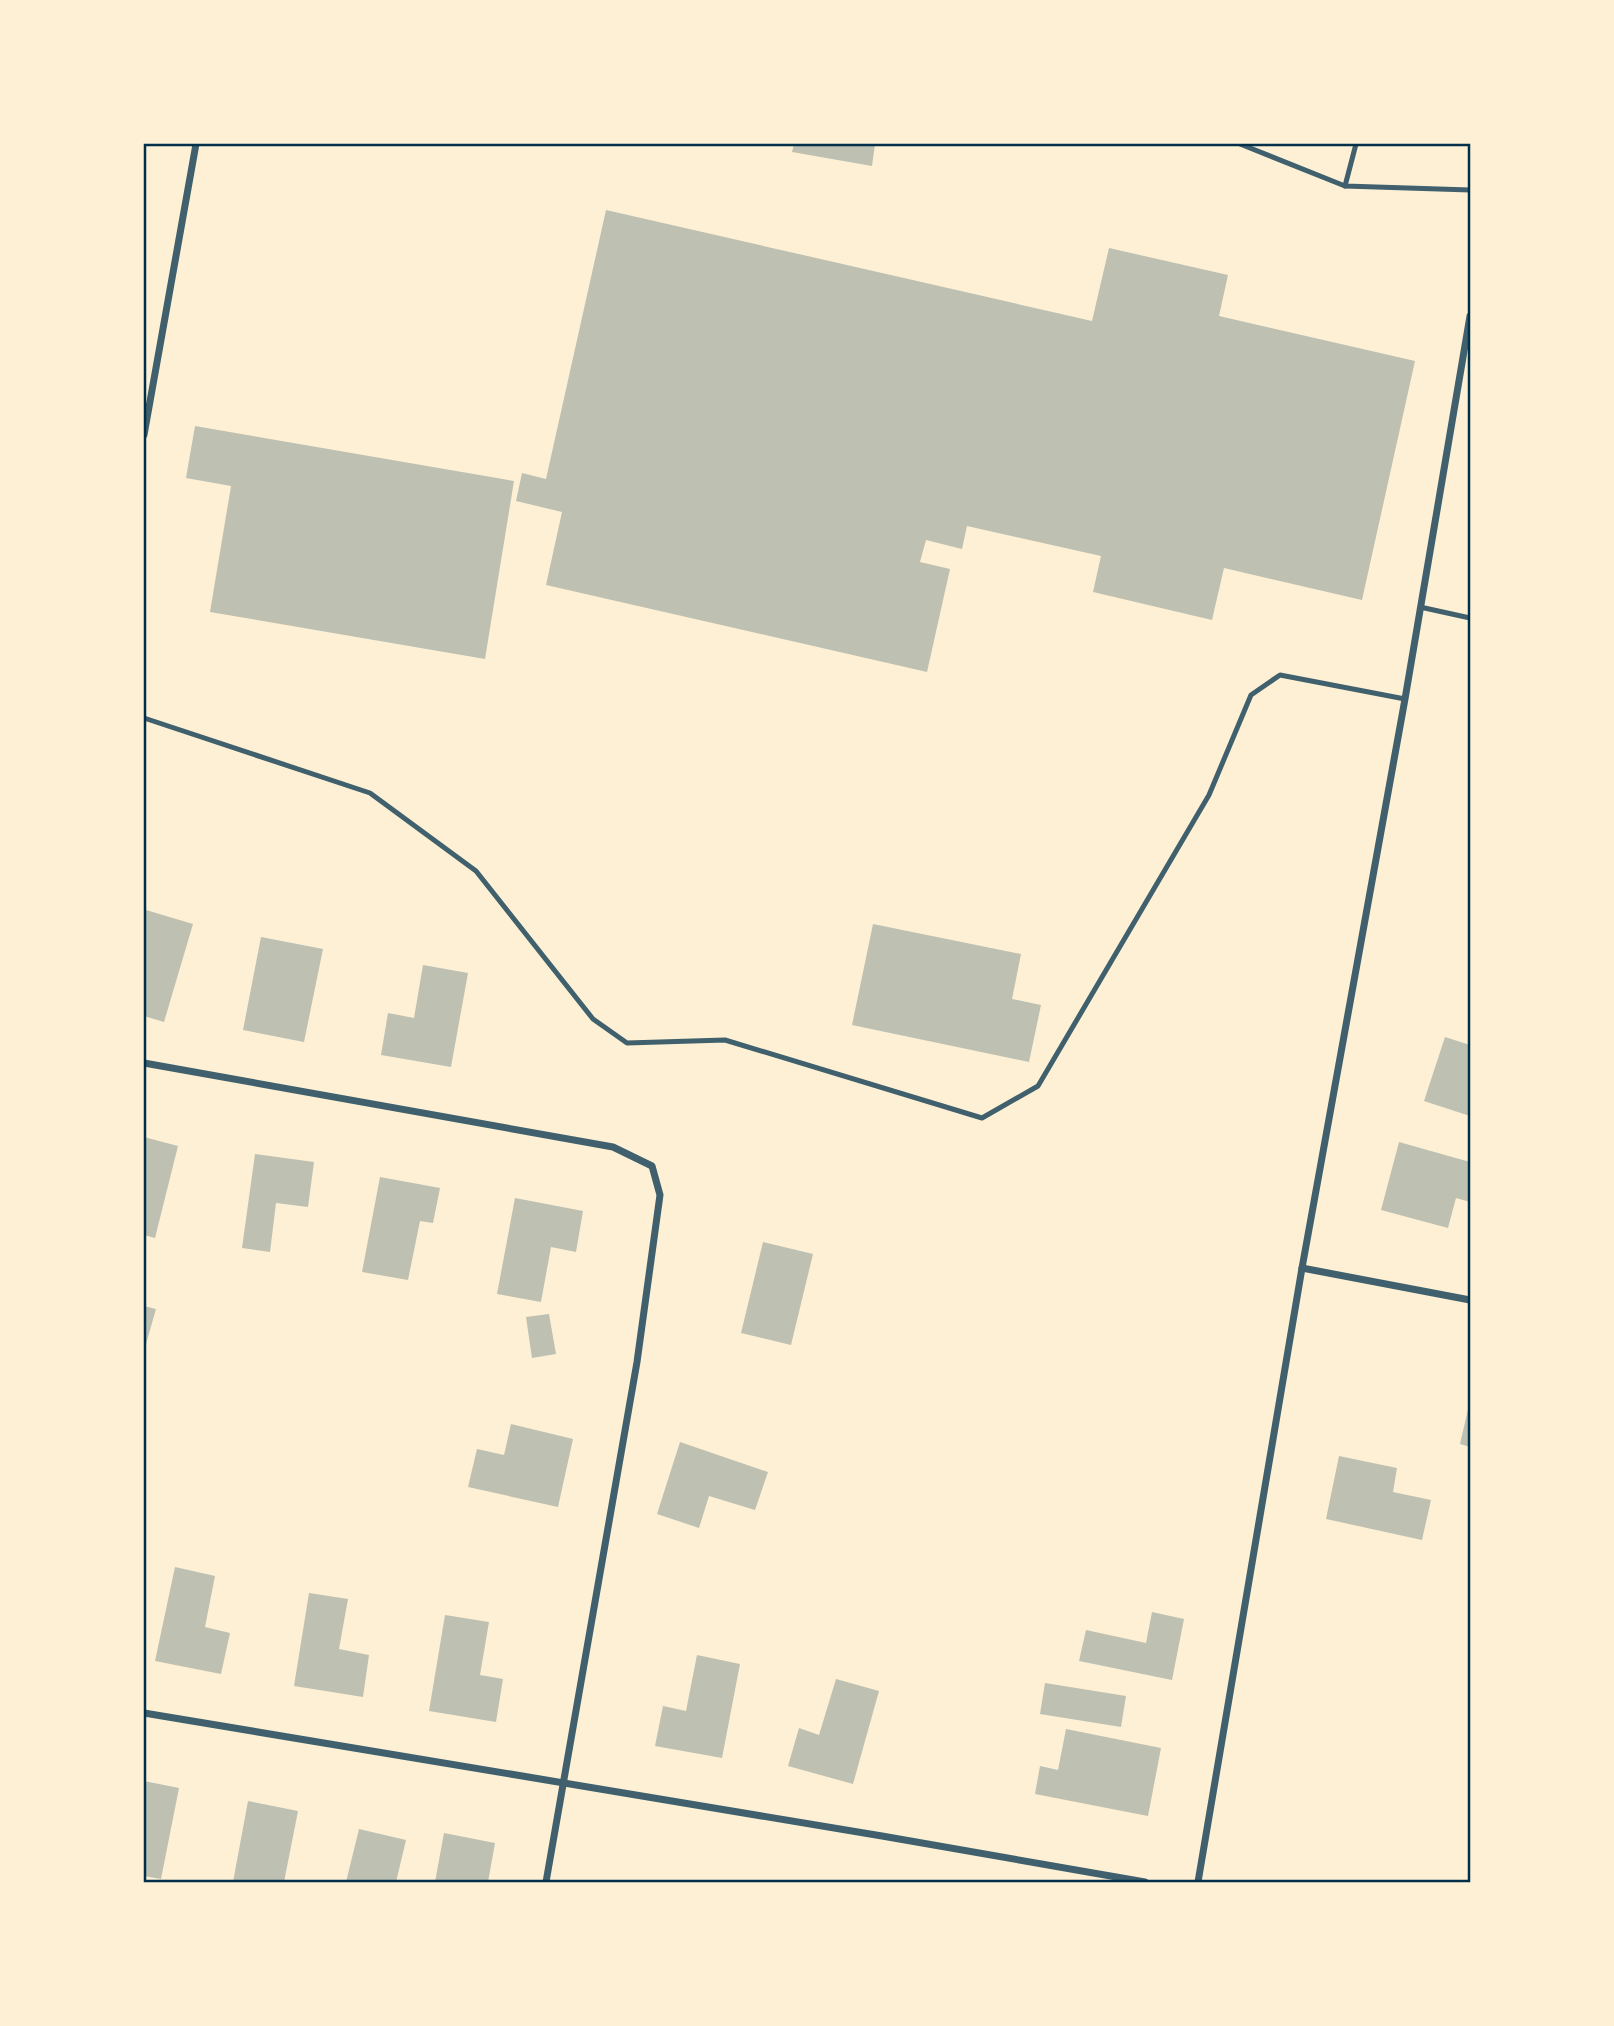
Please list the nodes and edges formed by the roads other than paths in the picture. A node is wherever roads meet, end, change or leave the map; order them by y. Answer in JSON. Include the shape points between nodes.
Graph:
{"nodes":[{"id":1,"x":196,"y":144,"type":"edge"},
{"id":2,"x":1240,"y":144,"type":"edge"},
{"id":3,"x":1356,"y":144,"type":"edge"},
{"id":4,"x":1345,"y":186,"type":"junction"},
{"id":5,"x":1471,"y":190,"type":"edge"},
{"id":6,"x":1471,"y":316,"type":"edge"},
{"id":7,"x":144,"y":435,"type":"edge"},
{"id":8,"x":1420,"y":607,"type":"junction"},
{"id":9,"x":1471,"y":618,"type":"edge"},
{"id":10,"x":1405,"y":699,"type":"junction"},
{"id":11,"x":144,"y":718,"type":"edge"},
{"id":12,"x":144,"y":1063,"type":"edge"},
{"id":13,"x":1302,"y":1268,"type":"junction"},
{"id":14,"x":1471,"y":1300,"type":"edge"},
{"id":15,"x":144,"y":1713,"type":"edge"},
{"id":16,"x":563,"y":1784,"type":"junction"},
{"id":17,"x":546,"y":1882,"type":"edge"},
{"id":18,"x":1144,"y":1882,"type":"edge"},
{"id":19,"x":1198,"y":1882,"type":"edge"}],
"edges":[{"from":1,"to":7,"type":"street"},
{"from":2,"to":4,"type":"lane"},
{"from":3,"to":4,"type":"lane"},
{"from":4,"to":5,"type":"lane"},
{"from":6,"to":8,"type":"street"},
{"from":8,"to":9,"type":"lane"},
{"from":8,"to":10,"type":"street"},
{"from":10,"to":11,"type":"lane","via":[[1280,675],[1251,695],[1209,795],[1038,1086],[982,1118],[725,1040],[627,1043],[593,1019],[476,871],[370,793]]},
{"from":10,"to":13,"type":"street"},
{"from":12,"to":16,"type":"street","via":[[613,1147],[652,1166],[660,1195],[641,1334]]},
{"from":13,"to":14,"type":"street"},
{"from":13,"to":19,"type":"street"},
{"from":15,"to":16,"type":"street"},
{"from":16,"to":17,"type":"street"},
{"from":16,"to":18,"type":"street"}]}
